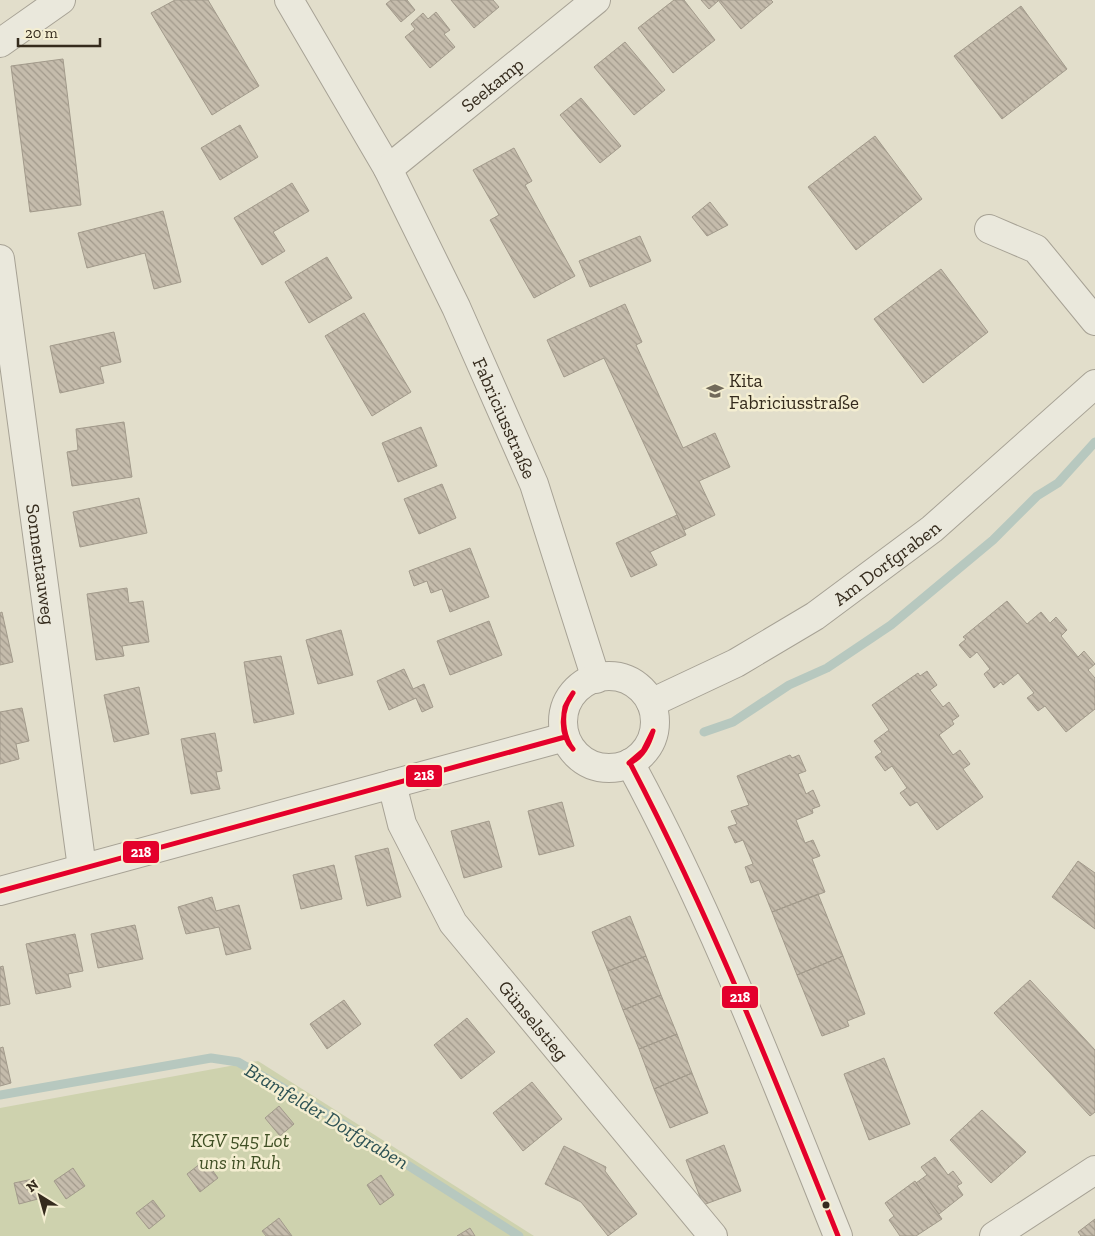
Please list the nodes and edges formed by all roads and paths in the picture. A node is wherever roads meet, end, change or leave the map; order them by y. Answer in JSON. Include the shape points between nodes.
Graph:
{"nodes":[{"id":1,"x":61,"y":0,"type":"edge"},
{"id":2,"x":289,"y":0,"type":"edge"},
{"id":3,"x":596,"y":0,"type":"edge"},
{"id":4,"x":0,"y":43,"type":"edge"},
{"id":5,"x":388,"y":169,"type":"junction"},
{"id":6,"x":989,"y":229,"type":"dead end"},
{"id":7,"x":0,"y":258,"type":"edge"},
{"id":8,"x":1095,"y":321,"type":"edge"},
{"id":9,"x":1095,"y":384,"type":"edge"},
{"id":10,"x":596,"y":678,"type":"junction"},
{"id":11,"x":651,"y":703,"type":"junction"},
{"id":12,"x":565,"y":737,"type":"junction"},
{"id":13,"x":630,"y":763,"type":"junction"},
{"id":14,"x":392,"y":784,"type":"junction"},
{"id":15,"x":82,"y":868,"type":"junction"},
{"id":16,"x":0,"y":891,"type":"edge"},
{"id":17,"x":1095,"y":1170,"type":"edge"},
{"id":18,"x":713,"y":1236,"type":"edge"},
{"id":19,"x":838,"y":1236,"type":"edge"},
{"id":20,"x":994,"y":1236,"type":"edge"}],
"edges":[{"from":1,"to":4,"type":"street"},
{"from":2,"to":5,"type":"street","name":"Fabriciusstraße"},
{"from":3,"to":5,"type":"street","name":"Seekamp"},
{"from":5,"to":10,"type":"street","name":"Fabriciusstraße","via":[[456,307],[534,484]]},
{"from":6,"to":8,"type":"street","via":[[1036,249]]},
{"from":7,"to":15,"type":"street","name":"Sonnentauweg"},
{"from":9,"to":11,"type":"street","name":"Am Dorfgraben","via":[[932,529],[823,610],[736,663]]},
{"from":10,"to":11,"type":"street","via":[[614,676],[629,681],[642,690]]},
{"from":10,"to":12,"type":"street","via":[[573,693],[566,706]]},
{"from":11,"to":13,"type":"street","via":[[654,730],[650,744]]},
{"from":12,"to":13,"type":"street","via":[[580,758],[591,765],[604,768]]},
{"from":12,"to":14,"type":"street"},
{"from":13,"to":19,"type":"street","via":[[716,939]]},
{"from":14,"to":15,"type":"street"},
{"from":14,"to":18,"type":"street","name":"Günselstieg","via":[[402,824],[453,923]]},
{"from":15,"to":16,"type":"street"},
{"from":17,"to":20,"type":"street"}]}
